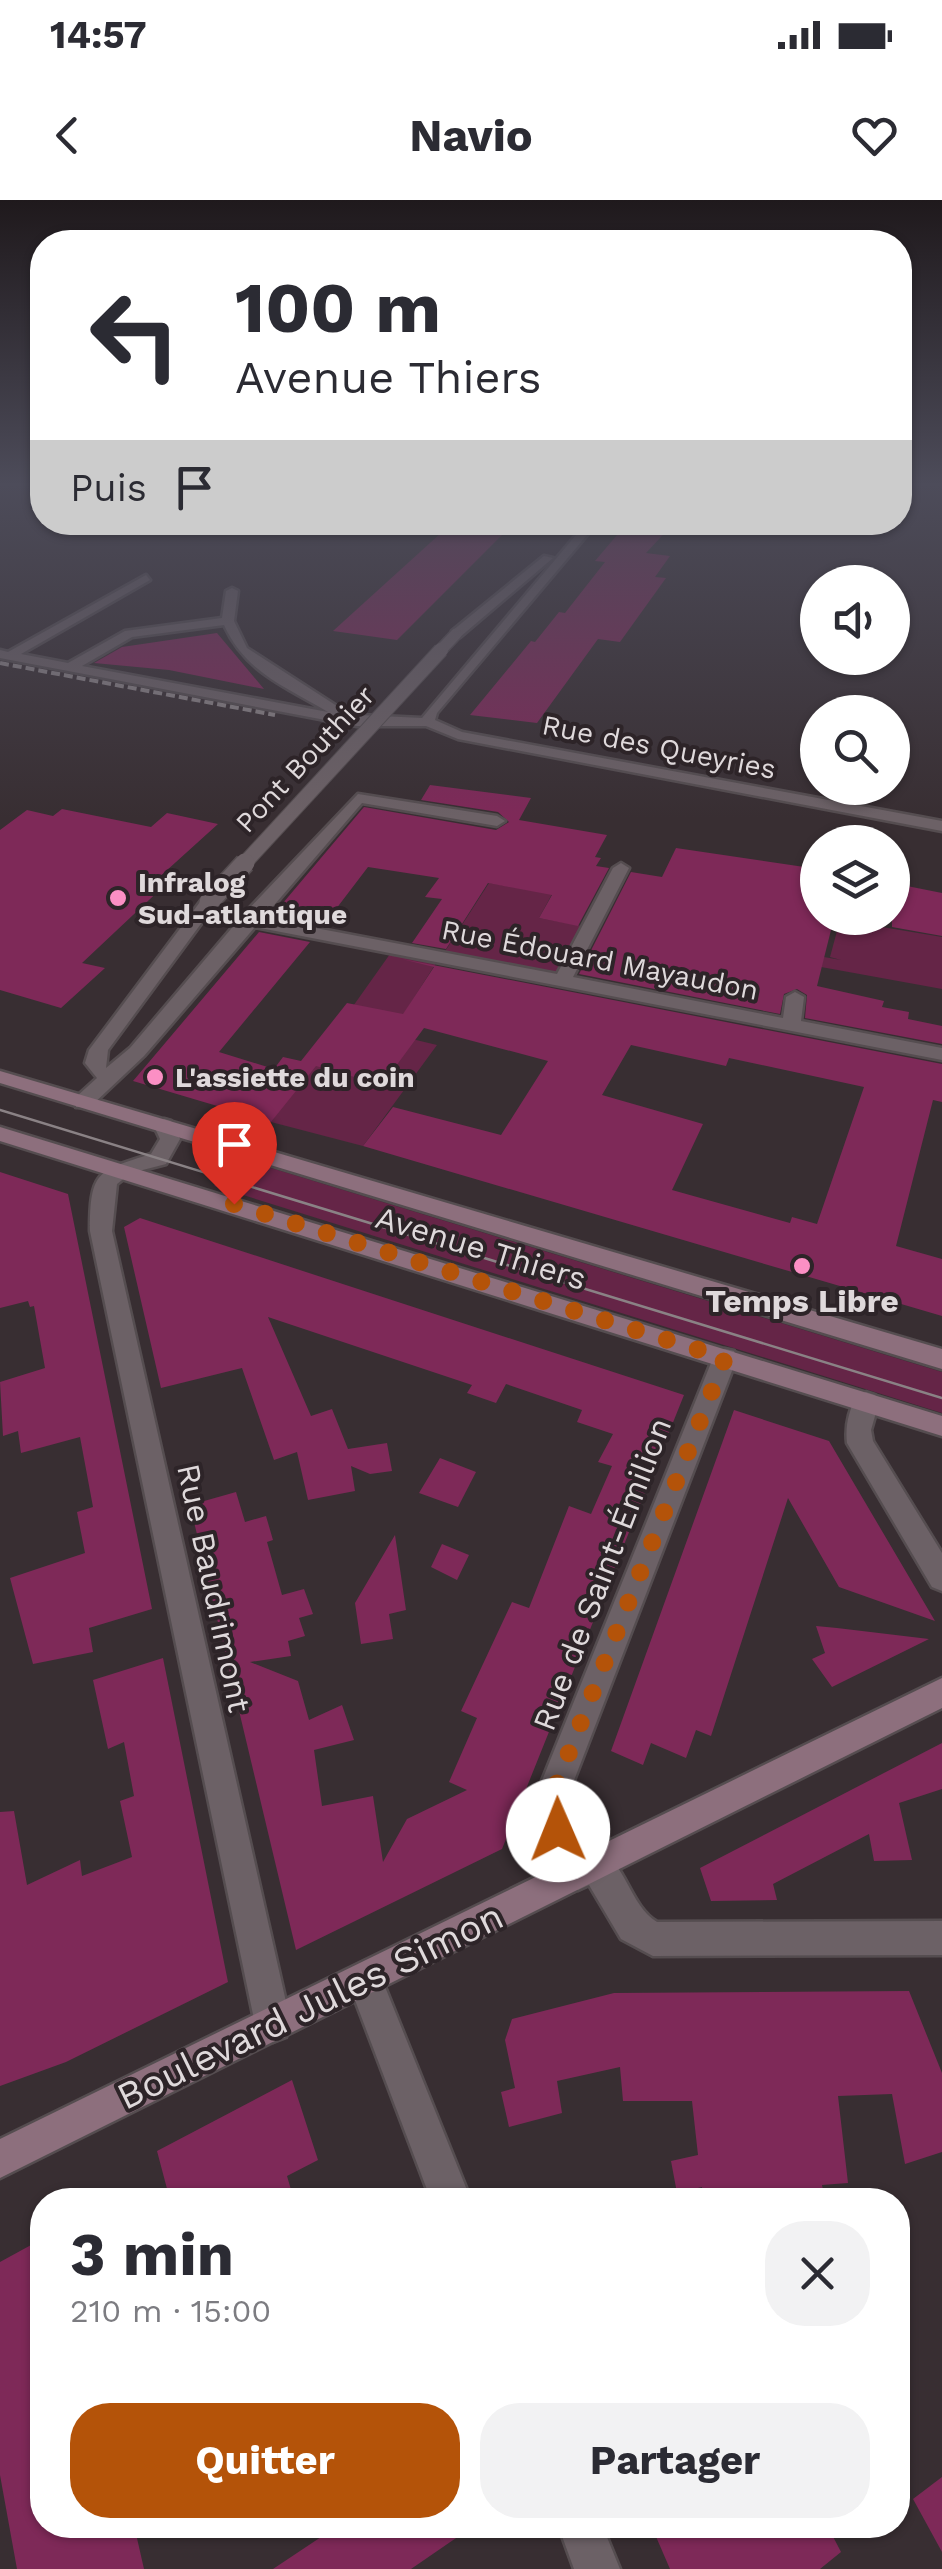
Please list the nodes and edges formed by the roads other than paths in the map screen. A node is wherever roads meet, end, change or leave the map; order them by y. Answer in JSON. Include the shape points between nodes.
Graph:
{"nodes":[{"id":1,"x":110,"y":598,"type":"edge"},
{"id":2,"x":231,"y":598,"type":"edge"},
{"id":3,"x":499,"y":598,"type":"edge"},
{"id":4,"x":528,"y":598,"type":"edge"},
{"id":5,"x":228,"y":621,"type":"junction"},
{"id":6,"x":4,"y":655,"type":"edge"},
{"id":7,"x":70,"y":667,"type":"junction"},
{"id":8,"x":335,"y":716,"type":"junction"},
{"id":9,"x":428,"y":722,"type":"junction"},
{"id":10,"x":498,"y":821,"type":"dead end"},
{"id":11,"x":942,"y":826,"type":"edge"},
{"id":12,"x":621,"y":868,"type":"dead end"},
{"id":13,"x":248,"y":920,"type":"junction"},
{"id":14,"x":562,"y":981,"type":"junction"},
{"id":15,"x":795,"y":997,"type":"dead end"},
{"id":16,"x":791,"y":1025,"type":"junction"},
{"id":17,"x":942,"y":1054,"type":"edge"},
{"id":18,"x":0,"y":1077,"type":"edge"},
{"id":19,"x":109,"y":1077,"type":"junction"},
{"id":20,"x":83,"y":1102,"type":"junction"},
{"id":21,"x":164,"y":1126,"type":"junction"},
{"id":22,"x":0,"y":1134,"type":"edge"},
{"id":23,"x":118,"y":1170,"type":"junction"},
{"id":24,"x":725,"y":1358,"type":"junction"},
{"id":25,"x":942,"y":1358,"type":"edge"},
{"id":26,"x":866,"y":1402,"type":"junction"},
{"id":27,"x":942,"y":1426,"type":"edge"},
{"id":28,"x":942,"y":1578,"type":"edge"},
{"id":29,"x":942,"y":1692,"type":"edge"},
{"id":30,"x":587,"y":1869,"type":"junction"},
{"id":31,"x":942,"y":1938,"type":"edge"},
{"id":32,"x":365,"y":1979,"type":"junction"},
{"id":33,"x":273,"y":2024,"type":"junction"},
{"id":34,"x":0,"y":2158,"type":"edge"},
{"id":35,"x":446,"y":2188,"type":"edge"},
{"id":36,"x":585,"y":2538,"type":"edge"},
{"id":37,"x":597,"y":2569,"type":"edge"}],
"edges":[{"from":1,"to":6,"type":"street"},
{"from":2,"to":5,"type":"street"},
{"from":3,"to":19,"type":"street","name":"Pont Bouthier","bridge":true,"via":[[456,634],[209,902],[99,1050],[95,1064]]},
{"from":4,"to":9,"type":"street"},
{"from":5,"to":7,"type":"street","via":[[129,634]]},
{"from":5,"to":8,"type":"street","via":[[253,661],[336,709]]},
{"from":6,"to":7,"type":"street","name":"Rue des Queyries"},
{"from":7,"to":8,"type":"street","name":"Rue des Queyries"},
{"from":8,"to":9,"type":"street","name":"Rue des Queyries"},
{"from":9,"to":11,"type":"street","name":"Rue des Queyries","via":[[458,735]]},
{"from":10,"to":13,"type":"street","via":[[358,798]]},
{"from":12,"to":14,"type":"street"},
{"from":13,"to":14,"type":"street","name":"Rue Édouard Mayaudon"},
{"from":13,"to":19,"type":"street"},
{"from":14,"to":16,"type":"street","name":"Rue Édouard Mayaudon"},
{"from":15,"to":16,"type":"street"},
{"from":16,"to":17,"type":"street","name":"Rue Édouard Mayaudon"},
{"from":18,"to":20,"type":"street","name":"Avenue Thiers"},
{"from":19,"to":20,"type":"street"},
{"from":20,"to":21,"type":"street","name":"Avenue Thiers"},
{"from":21,"to":23,"type":"street","via":[[170,1139],[160,1159]]},
{"from":21,"to":25,"type":"street","name":"Avenue Thiers"},
{"from":22,"to":23,"type":"street","name":"Avenue Thiers"},
{"from":23,"to":24,"type":"street","name":"Avenue Thiers"},
{"from":23,"to":33,"type":"street","name":"Rue Baudrimont","via":[[101,1198],[102,1231]]},
{"from":24,"to":26,"type":"street","name":"Avenue Thiers"},
{"from":24,"to":30,"type":"street","name":"Rue de Saint-Émilion","via":[[557,1783],[558,1830]]},
{"from":26,"to":27,"type":"street","name":"Avenue Thiers"},
{"from":26,"to":28,"type":"street","via":[[860,1443]]},
{"from":29,"to":30,"type":"street","name":"Boulevard Jules Simon"},
{"from":30,"to":31,"type":"street","name":"Rue de Saint-Émilion","via":[[633,1927],[653,1940]]},
{"from":30,"to":32,"type":"street","name":"Boulevard Jules Simon"},
{"from":32,"to":33,"type":"street","name":"Boulevard Jules Simon"},
{"from":32,"to":35,"type":"street"},
{"from":33,"to":34,"type":"street","name":"Boulevard Jules Simon"},
{"from":36,"to":37,"type":"street"}]}
